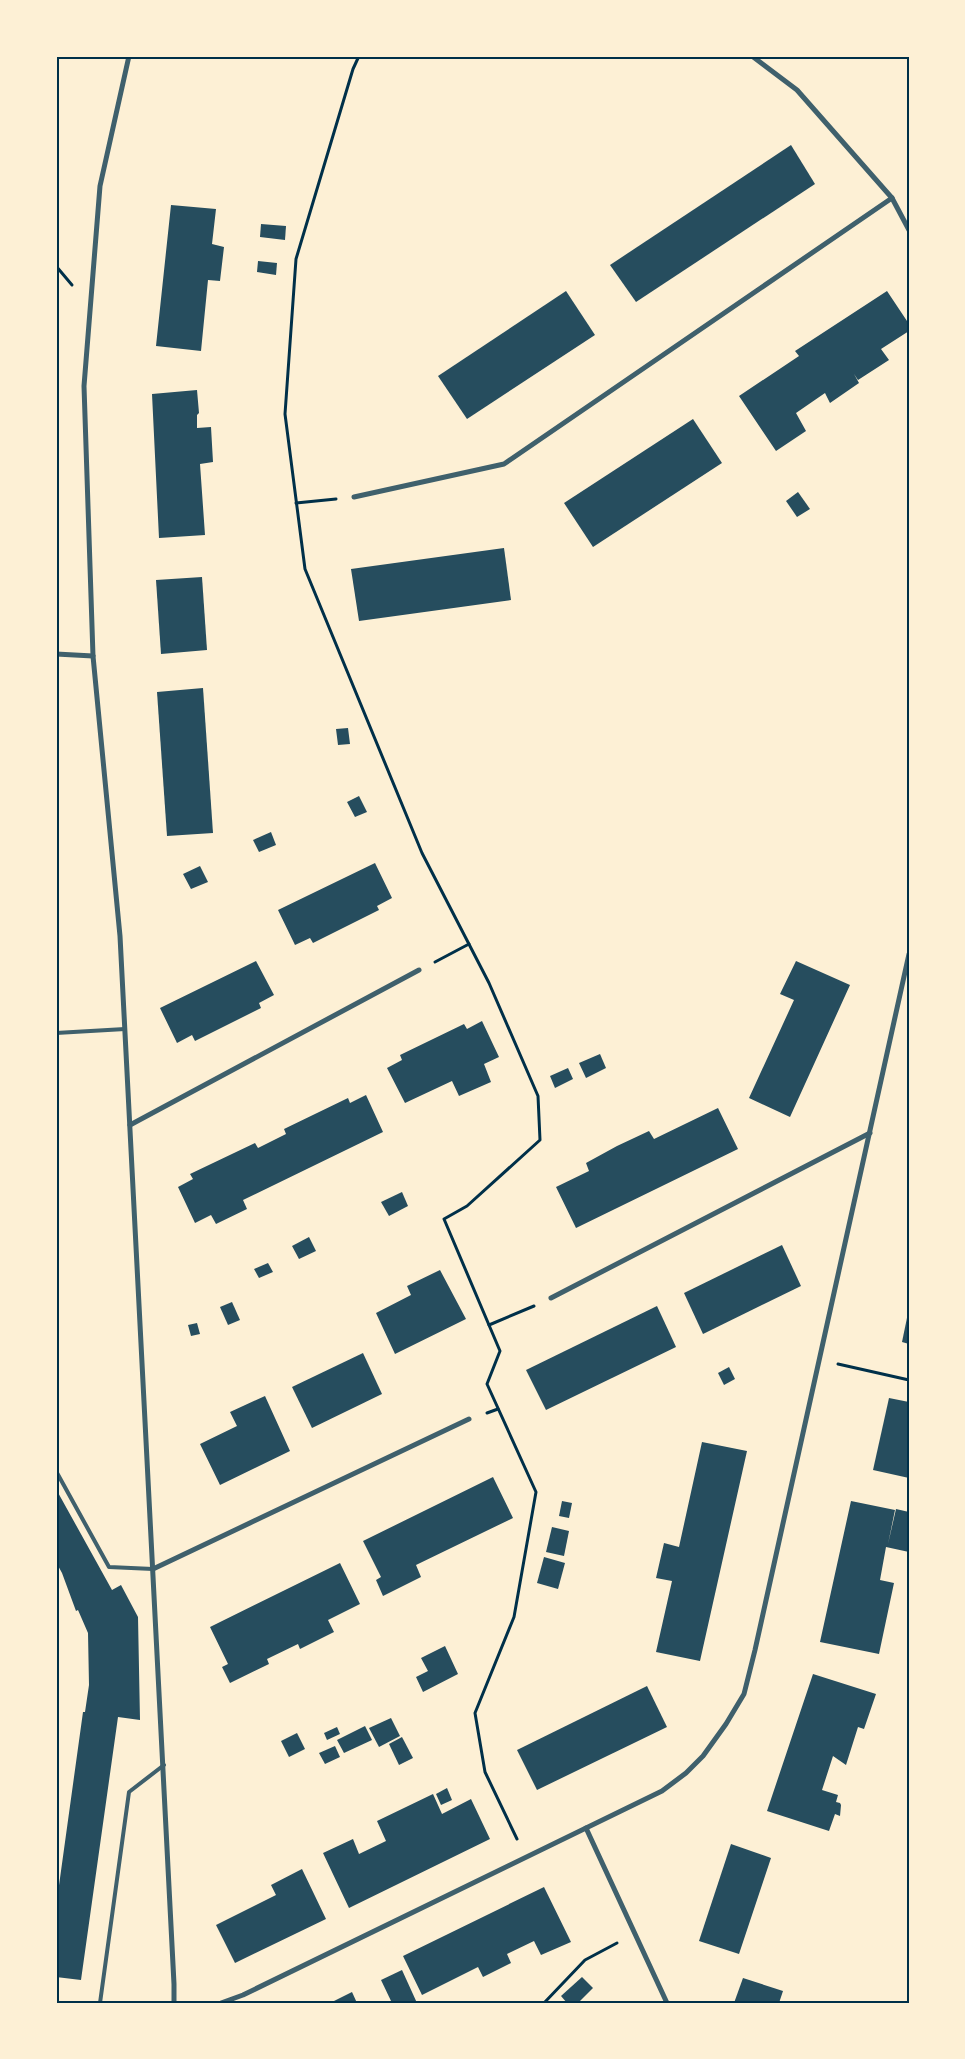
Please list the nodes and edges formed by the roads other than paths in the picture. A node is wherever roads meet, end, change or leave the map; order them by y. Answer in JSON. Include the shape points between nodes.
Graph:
{"nodes":[{"id":1,"x":129,"y":56,"type":"edge"},
{"id":2,"x":752,"y":56,"type":"edge"},
{"id":3,"x":892,"y":198,"type":"junction"},
{"id":4,"x":909,"y":230,"type":"edge"},
{"id":5,"x":354,"y":497,"type":"road end"},
{"id":6,"x":56,"y":654,"type":"edge"},
{"id":7,"x":93,"y":656,"type":"junction"},
{"id":8,"x":909,"y":954,"type":"edge"},
{"id":9,"x":419,"y":970,"type":"road end"},
{"id":10,"x":125,"y":1028,"type":"junction"},
{"id":11,"x":56,"y":1033,"type":"edge"},
{"id":12,"x":130,"y":1124,"type":"junction"},
{"id":13,"x":870,"y":1133,"type":"junction"},
{"id":14,"x":551,"y":1298,"type":"road end"},
{"id":15,"x":468,"y":1419,"type":"dead end"},
{"id":16,"x":56,"y":1471,"type":"edge"},
{"id":17,"x":153,"y":1569,"type":"junction"},
{"id":18,"x":164,"y":1764,"type":"junction"},
{"id":19,"x":586,"y":1828,"type":"junction"},
{"id":20,"x":100,"y":2003,"type":"edge"},
{"id":21,"x":174,"y":2003,"type":"edge"},
{"id":22,"x":220,"y":2003,"type":"edge"},
{"id":23,"x":668,"y":2003,"type":"edge"}],
"edges":[{"from":1,"to":7,"type":"street","via":[[100,186],[84,386]]},
{"from":2,"to":3,"type":"street","via":[[797,90]]},
{"from":3,"to":4,"type":"street"},
{"from":3,"to":5,"type":"street","via":[[504,464]]},
{"from":6,"to":7,"type":"street"},
{"from":7,"to":10,"type":"street","via":[[120,936]]},
{"from":8,"to":13,"type":"street"},
{"from":9,"to":12,"type":"street"},
{"from":10,"to":11,"type":"lane"},
{"from":10,"to":12,"type":"street"},
{"from":12,"to":17,"type":"street"},
{"from":13,"to":14,"type":"street"},
{"from":13,"to":19,"type":"street","via":[[744,1694],[703,1756],[686,1774],[662,1791]]},
{"from":15,"to":17,"type":"street"},
{"from":16,"to":17,"type":"lane","via":[[109,1567]]},
{"from":17,"to":18,"type":"street"},
{"from":18,"to":20,"type":"lane","via":[[129,1792]]},
{"from":18,"to":21,"type":"street"},
{"from":19,"to":22,"type":"street","via":[[243,1996]]},
{"from":19,"to":23,"type":"street"}]}
